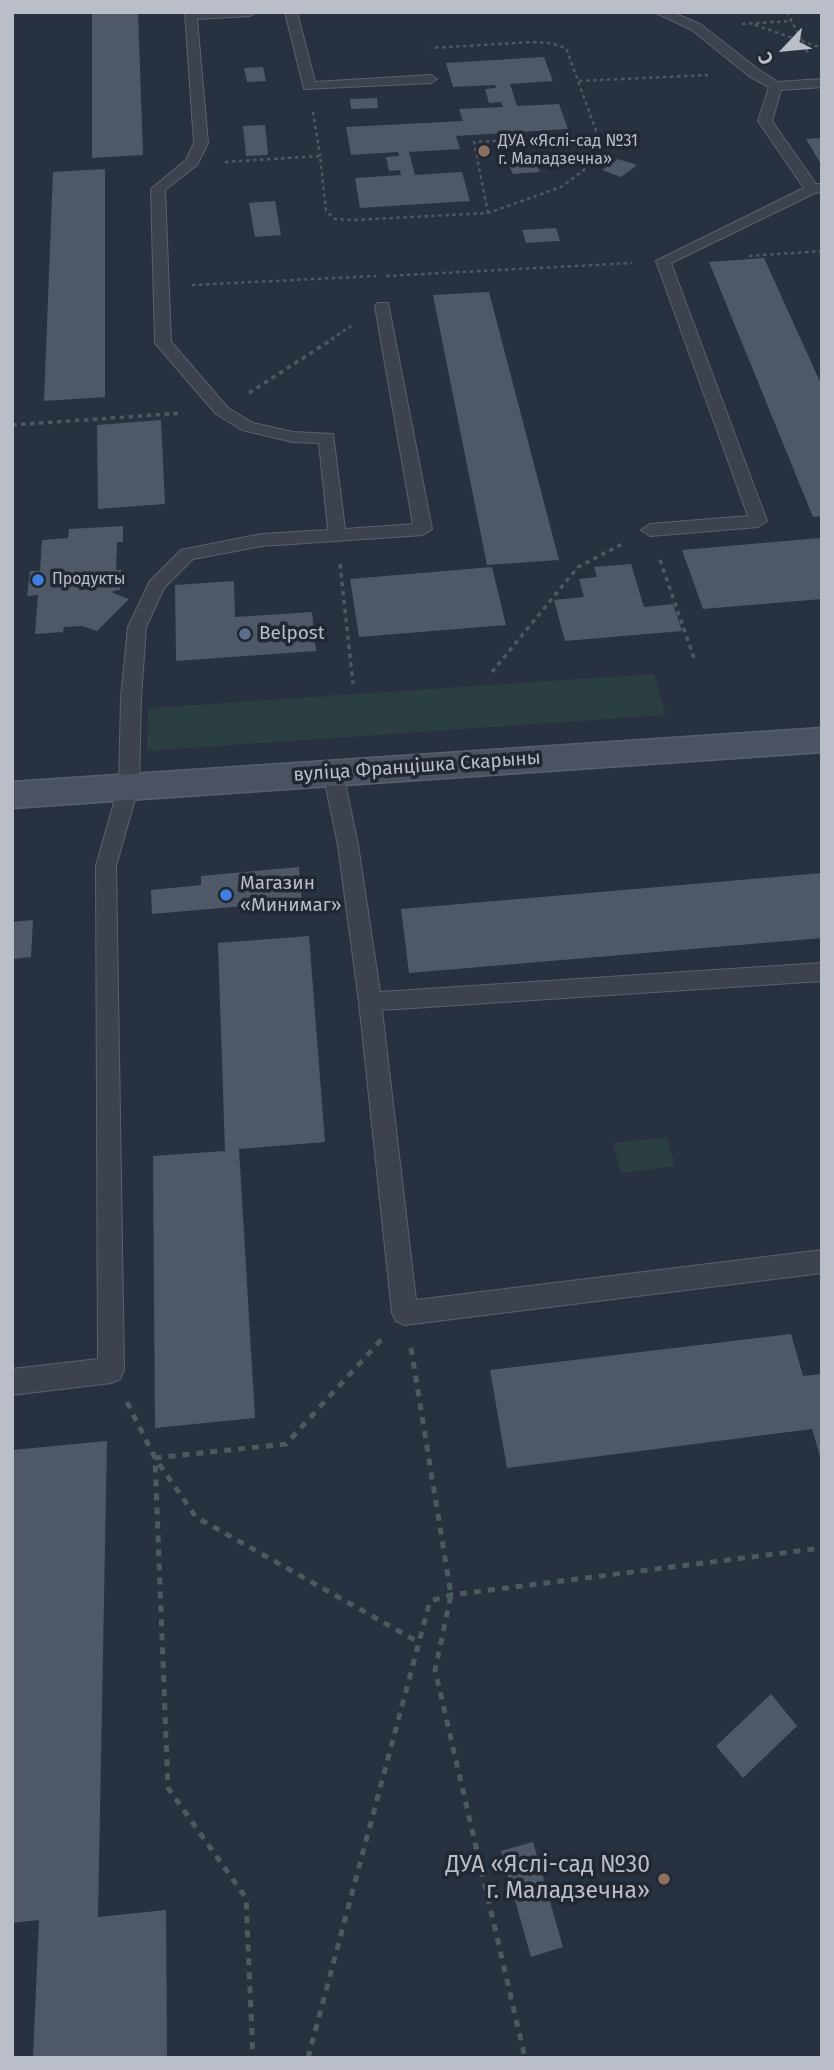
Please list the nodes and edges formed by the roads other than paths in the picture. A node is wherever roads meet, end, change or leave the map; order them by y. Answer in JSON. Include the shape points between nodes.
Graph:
{"nodes":[{"id":1,"x":250,"y":12,"type":"edge"},
{"id":2,"x":291,"y":12,"type":"edge"},
{"id":3,"x":660,"y":12,"type":"edge"},
{"id":4,"x":191,"y":14,"type":"edge"},
{"id":5,"x":431,"y":79,"type":"dead end"},
{"id":6,"x":822,"y":83,"type":"edge"},
{"id":7,"x":776,"y":86,"type":"junction"},
{"id":8,"x":817,"y":188,"type":"edge"},
{"id":9,"x":383,"y":306,"type":"road end"},
{"id":10,"x":650,"y":530,"type":"road end"},
{"id":11,"x":337,"y":535,"type":"junction"},
{"id":12,"x":822,"y":740,"type":"edge"},
{"id":13,"x":333,"y":773,"type":"junction"},
{"id":14,"x":129,"y":785,"type":"junction"},
{"id":15,"x":12,"y":795,"type":"edge"},
{"id":16,"x":822,"y":972,"type":"edge"},
{"id":17,"x":370,"y":1002,"type":"junction"},
{"id":18,"x":822,"y":1261,"type":"edge"},
{"id":19,"x":12,"y":1382,"type":"edge"}],
"edges":[{"from":1,"to":4,"type":"lane"},
{"from":2,"to":5,"type":"lane","via":[[309,86]]},
{"from":3,"to":7,"type":"lane","via":[[696,27]]},
{"from":4,"to":11,"type":"lane","via":[[201,144],[192,162],[158,189],[163,343],[222,411],[248,427],[293,437],[327,438]]},
{"from":6,"to":7,"type":"lane"},
{"from":7,"to":8,"type":"lane","via":[[765,121]]},
{"from":8,"to":10,"type":"lane","via":[[663,261],[758,521]]},
{"from":9,"to":11,"type":"lane","via":[[422,529]]},
{"from":11,"to":14,"type":"lane","via":[[262,540],[187,554],[156,585],[137,627]]},
{"from":12,"to":13,"type":"main road","name":"вуліца Францішка Скарыны"},
{"from":13,"to":14,"type":"main road","name":"вуліца Францішка Скарыны"},
{"from":13,"to":17,"type":"lane"},
{"from":14,"to":15,"type":"main road","name":"вуліца Францішка Скарыны"},
{"from":14,"to":19,"type":"lane","via":[[106,866],[111,1370]]},
{"from":16,"to":17,"type":"lane"},
{"from":17,"to":18,"type":"lane","via":[[405,1313]]}]}
